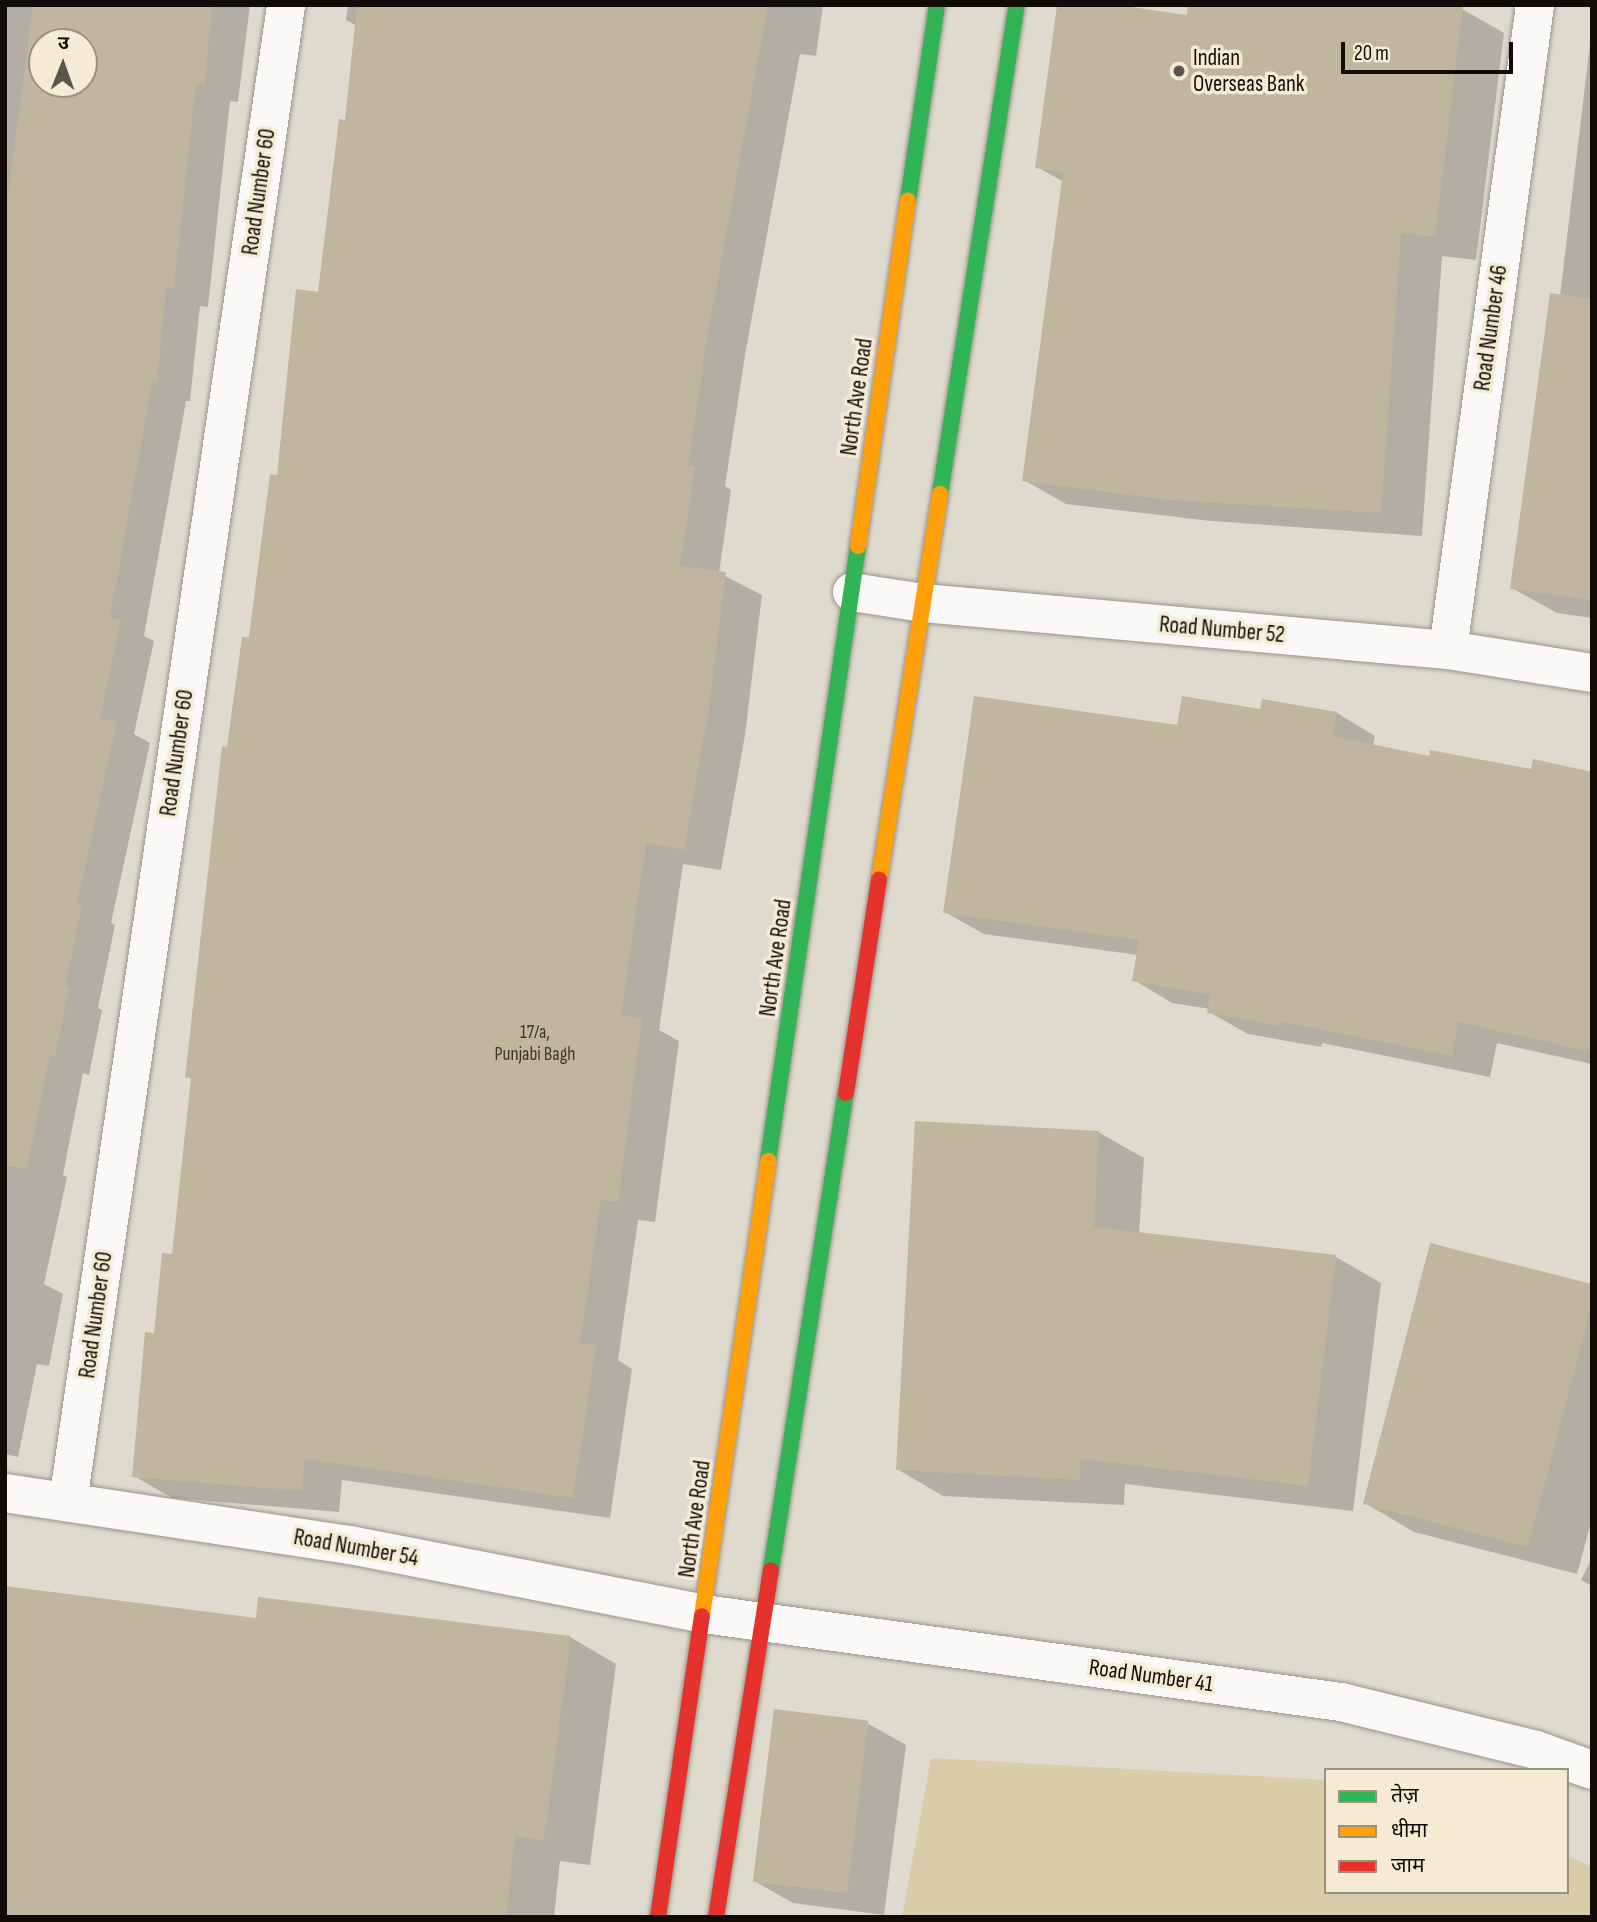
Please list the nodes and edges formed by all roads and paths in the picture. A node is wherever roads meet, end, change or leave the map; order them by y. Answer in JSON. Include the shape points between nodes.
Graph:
{"nodes":[{"id":1,"x":286,"y":5,"type":"edge"},
{"id":2,"x":937,"y":5,"type":"edge"},
{"id":3,"x":1017,"y":5,"type":"edge"},
{"id":4,"x":1535,"y":5,"type":"edge"},
{"id":5,"x":852,"y":592,"type":"junction"},
{"id":6,"x":923,"y":603,"type":"junction"},
{"id":7,"x":1448,"y":650,"type":"junction"},
{"id":8,"x":1592,"y":673,"type":"edge"},
{"id":9,"x":5,"y":1493,"type":"edge"},
{"id":10,"x":68,"y":1502,"type":"junction"},
{"id":11,"x":704,"y":1614,"type":"junction"},
{"id":12,"x":761,"y":1622,"type":"junction"},
{"id":13,"x":1592,"y":1770,"type":"edge"},
{"id":14,"x":659,"y":1917,"type":"edge"},
{"id":15,"x":716,"y":1917,"type":"edge"}],
"edges":[{"from":1,"to":10,"type":"street","name":"Road Number 60"},
{"from":2,"to":5,"type":"street","name":"North Ave Road"},
{"from":3,"to":6,"type":"street"},
{"from":4,"to":7,"type":"street","name":"Road Number 46"},
{"from":5,"to":6,"type":"street","name":"Road Number 52"},
{"from":5,"to":11,"type":"street","name":"North Ave Road"},
{"from":6,"to":7,"type":"street","name":"Road Number 52"},
{"from":6,"to":12,"type":"street"},
{"from":7,"to":8,"type":"street","name":"Road Number 52"},
{"from":9,"to":10,"type":"street","name":"Road Number 54"},
{"from":10,"to":11,"type":"street","name":"Road Number 54","via":[[350,1545]]},
{"from":11,"to":12,"type":"street","name":"Road Number 41"},
{"from":11,"to":14,"type":"street","name":"North Ave Road"},
{"from":12,"to":13,"type":"street","name":"Road Number 41","via":[[1341,1702],[1536,1750]]},
{"from":12,"to":15,"type":"street"}]}
